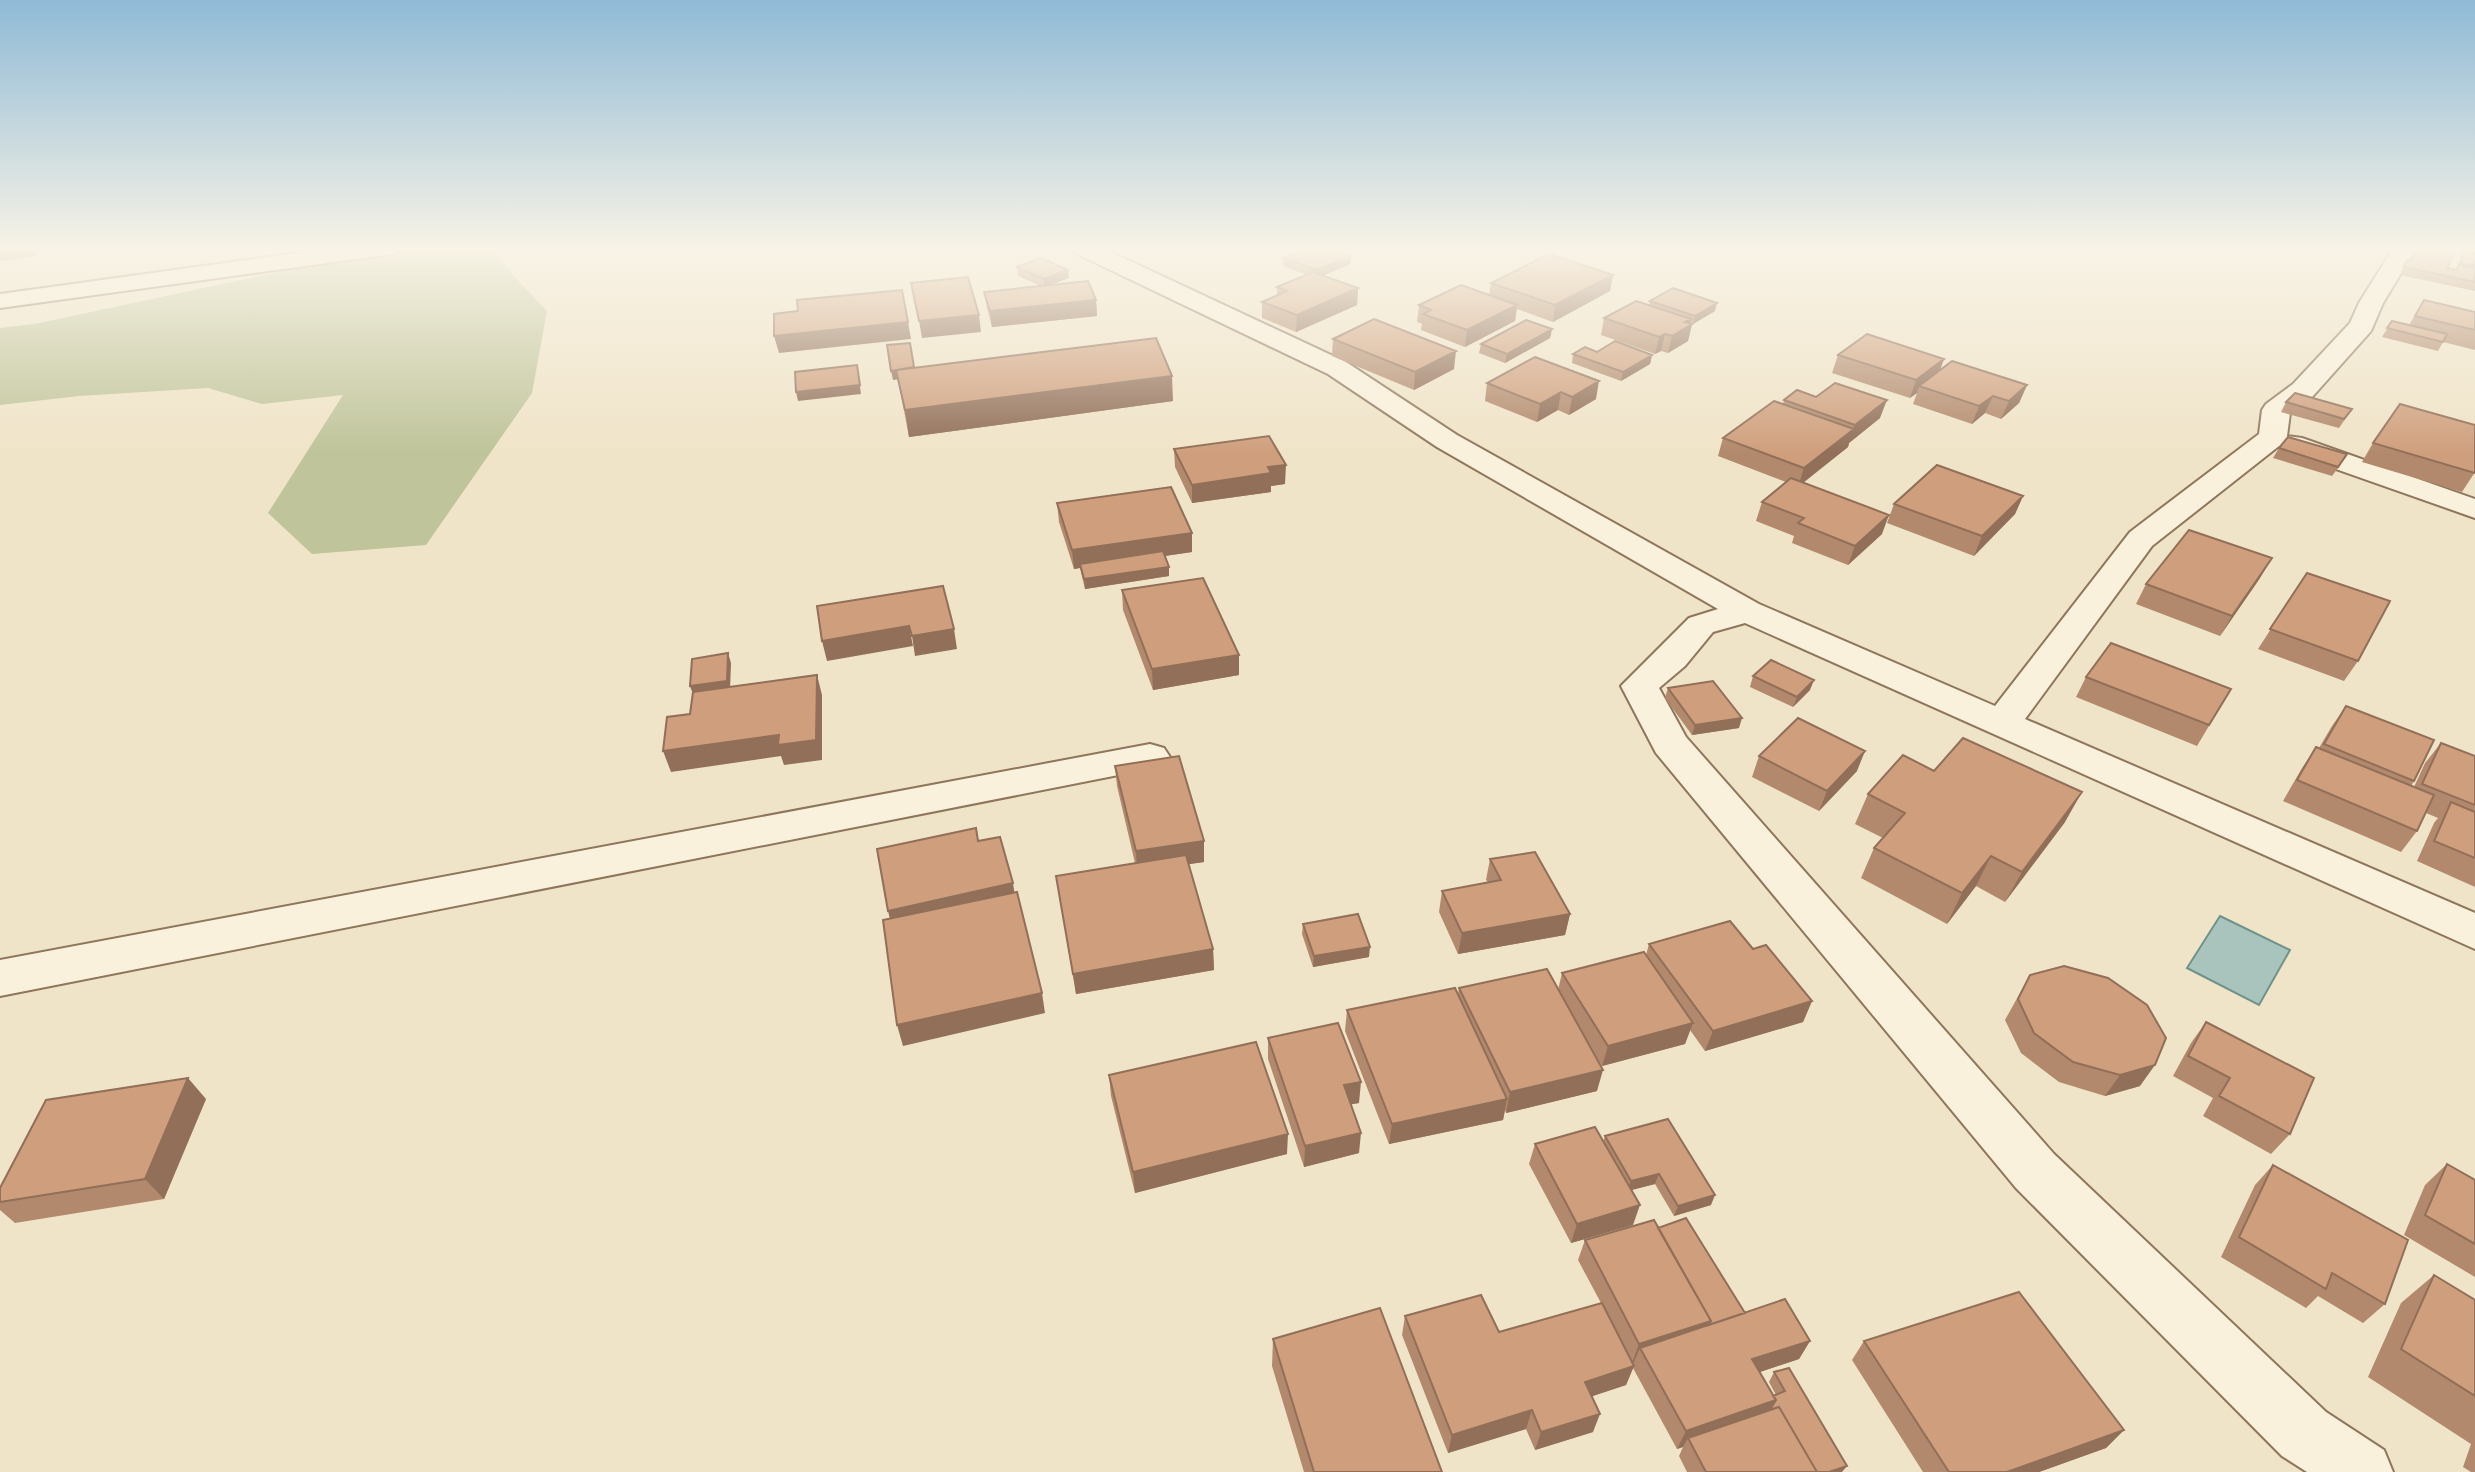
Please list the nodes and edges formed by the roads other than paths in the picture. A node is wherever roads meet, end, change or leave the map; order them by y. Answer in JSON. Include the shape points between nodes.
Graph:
{"nodes":[{"id":1,"x":1226,"y":316,"type":"edge"},
{"id":2,"x":2366,"y":316,"type":"edge"},
{"id":3,"x":2273,"y":437,"type":"junction"},
{"id":4,"x":2475,"y":509,"type":"edge"},
{"id":5,"x":1747,"y":611,"type":"junction"},
{"id":6,"x":2002,"y":723,"type":"junction"},
{"id":7,"x":1150,"y":757,"type":"edge"},
{"id":8,"x":2475,"y":932,"type":"edge"},
{"id":9,"x":0,"y":978,"type":"edge"},
{"id":10,"x":2362,"y":1472,"type":"edge"}],
"edges":[{"from":1,"to":5,"type":"street","via":[[1337,368],[1447,441]]},
{"from":2,"to":3,"type":"street","via":[[2362,326],[2303,390],[2276,410]]},
{"from":3,"to":4,"type":"street"},
{"from":3,"to":6,"type":"street","via":[[2141,539]]},
{"from":5,"to":6,"type":"street"},
{"from":5,"to":10,"type":"street","via":[[1701,625],[1639,686],[1670,744],[2035,1171],[2304,1434]]},
{"from":6,"to":8,"type":"street"},
{"from":7,"to":9,"type":"street"}]}
